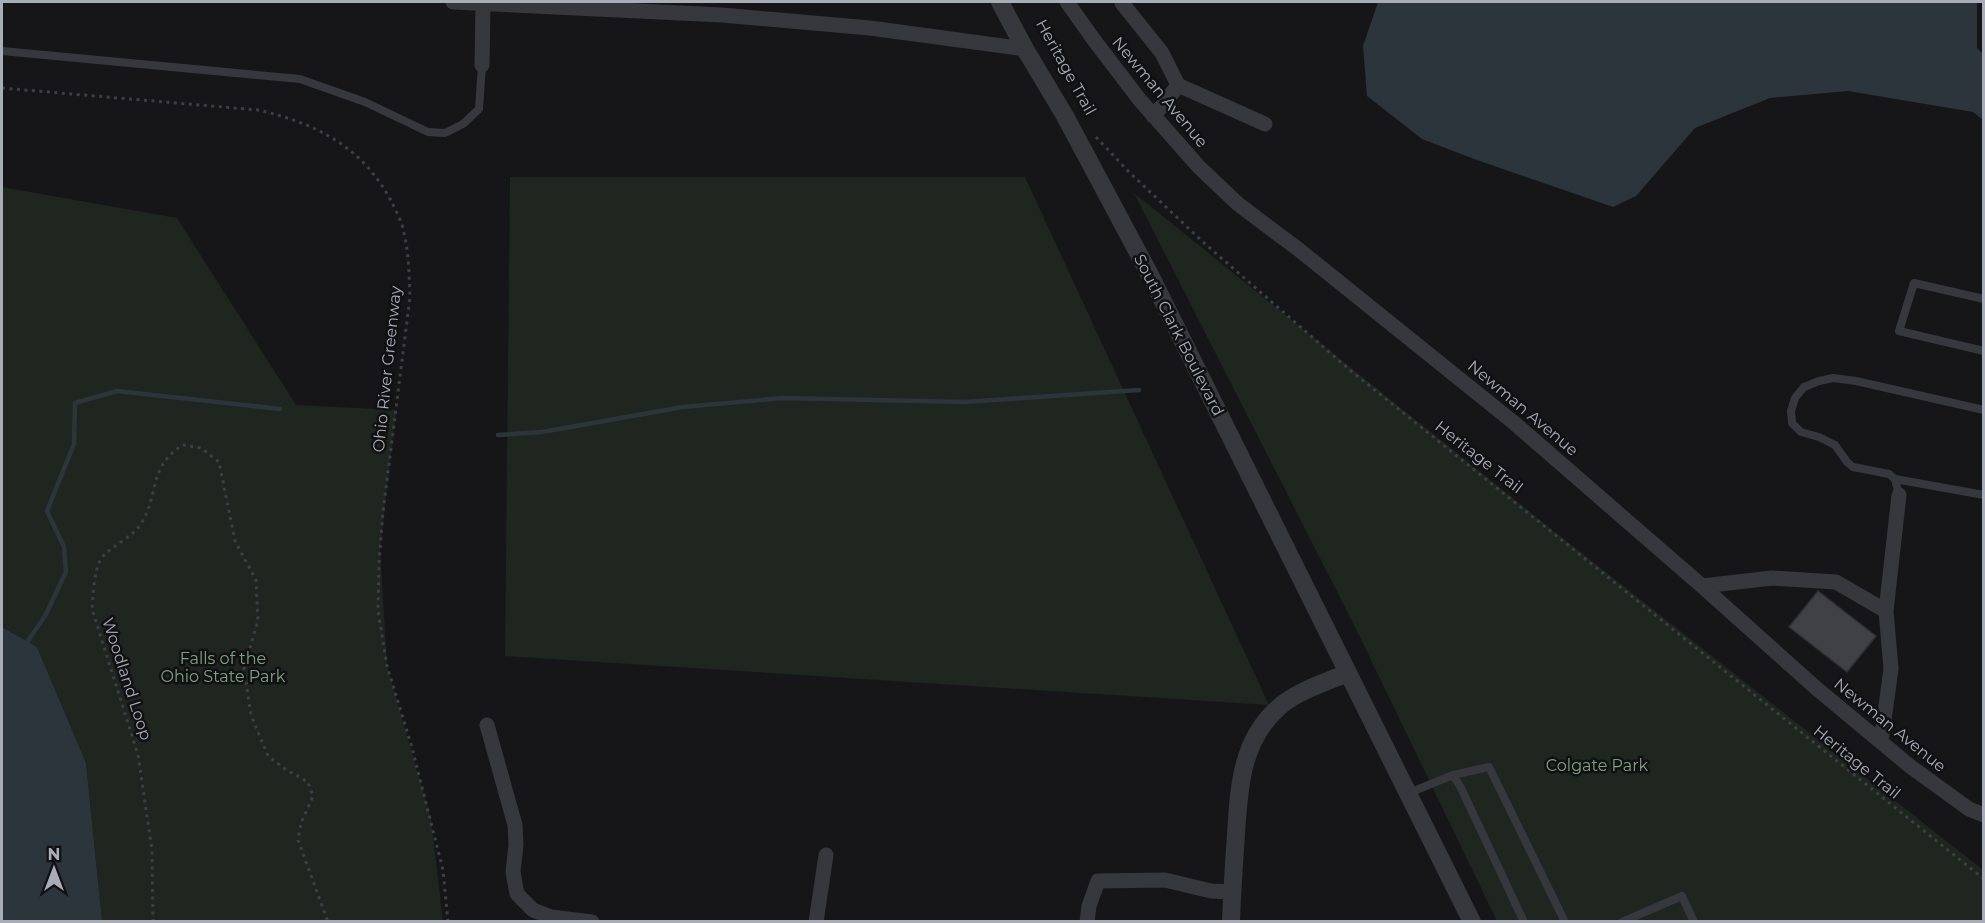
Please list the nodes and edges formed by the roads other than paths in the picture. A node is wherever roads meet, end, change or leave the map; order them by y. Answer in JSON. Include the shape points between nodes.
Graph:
{"nodes":[{"id":1,"x":453,"y":2,"type":"edge"},
{"id":2,"x":1000,"y":2,"type":"edge"},
{"id":3,"x":1067,"y":2,"type":"edge"},
{"id":4,"x":483,"y":3,"type":"edge"},
{"id":5,"x":1122,"y":3,"type":"dead end"},
{"id":6,"x":1025,"y":49,"type":"junction"},
{"id":7,"x":2,"y":51,"type":"edge"},
{"id":8,"x":482,"y":65,"type":"joint"},
{"id":9,"x":1178,"y":85,"type":"junction"},
{"id":10,"x":1153,"y":116,"type":"junction"},
{"id":11,"x":1266,"y":124,"type":"dead end"},
{"id":12,"x":1983,"y":299,"type":"edge"},
{"id":13,"x":1983,"y":351,"type":"edge"},
{"id":14,"x":1983,"y":410,"type":"edge"},
{"id":15,"x":1895,"y":479,"type":"junction"},
{"id":16,"x":1899,"y":495,"type":"joint"},
{"id":17,"x":1983,"y":495,"type":"edge"},
{"id":18,"x":1702,"y":586,"type":"junction"},
{"id":19,"x":1886,"y":611,"type":"junction"},
{"id":20,"x":1348,"y":673,"type":"junction"},
{"id":21,"x":487,"y":725,"type":"dead end"},
{"id":22,"x":1881,"y":742,"type":"junction"},
{"id":23,"x":1453,"y":775,"type":"junction"},
{"id":24,"x":1408,"y":793,"type":"junction"},
{"id":25,"x":1983,"y":814,"type":"edge"},
{"id":26,"x":826,"y":855,"type":"dead end"},
{"id":27,"x":1232,"y":892,"type":"junction"},
{"id":28,"x":592,"y":921,"type":"edge"},
{"id":29,"x":816,"y":921,"type":"edge"},
{"id":30,"x":1088,"y":921,"type":"edge"},
{"id":31,"x":1231,"y":921,"type":"edge"},
{"id":32,"x":1472,"y":921,"type":"edge"},
{"id":33,"x":1524,"y":921,"type":"edge"},
{"id":34,"x":1565,"y":921,"type":"edge"},
{"id":35,"x":1622,"y":921,"type":"edge"},
{"id":36,"x":1694,"y":921,"type":"edge"}],
"edges":[{"from":1,"to":4,"type":"street"},
{"from":2,"to":6,"type":"street","name":"South Clark Boulevard"},
{"from":3,"to":10,"type":"street","name":"Newman Avenue"},
{"from":4,"to":6,"type":"street","via":[[722,15],[870,28]]},
{"from":4,"to":8,"type":"street"},
{"from":5,"to":9,"type":"street","via":[[1161,53]]},
{"from":6,"to":20,"type":"street","name":"South Clark Boulevard","via":[[1150,275]]},
{"from":7,"to":8,"type":"lane","via":[[300,79],[365,102],[428,132],[446,133],[478,109]]},
{"from":9,"to":10,"type":"street"},
{"from":9,"to":11,"type":"street"},
{"from":10,"to":18,"type":"street","name":"Newman Avenue","via":[[1238,204],[1513,422]]},
{"from":12,"to":13,"type":"lane","via":[[1914,283],[1899,331]]},
{"from":14,"to":15,"type":"lane","via":[[1833,378],[1804,387],[1795,398],[1792,423],[1801,432],[1835,445],[1853,467],[1889,474]]},
{"from":15,"to":16,"type":"lane"},
{"from":15,"to":17,"type":"lane"},
{"from":16,"to":19,"type":"street"},
{"from":18,"to":19,"type":"street","via":[[1772,578],[1836,582]]},
{"from":18,"to":22,"type":"street","name":"Newman Avenue"},
{"from":19,"to":22,"type":"street","via":[[1891,669]]},
{"from":20,"to":24,"type":"street","name":"South Clark Boulevard"},
{"from":20,"to":27,"type":"street","via":[[1279,706],[1258,729],[1240,783]]},
{"from":21,"to":28,"type":"street","via":[[515,825],[513,872],[517,894],[533,910],[551,917]]},
{"from":22,"to":25,"type":"street","name":"Newman Avenue","via":[[1945,792]]},
{"from":23,"to":24,"type":"lane"},
{"from":23,"to":33,"type":"lane"},
{"from":23,"to":34,"type":"lane","via":[[1489,767]]},
{"from":24,"to":32,"type":"street","name":"South Clark Boulevard"},
{"from":26,"to":29,"type":"street"},
{"from":27,"to":30,"type":"street","via":[[1165,880],[1098,881]]},
{"from":27,"to":31,"type":"street"},
{"from":35,"to":36,"type":"lane","via":[[1682,896]]}]}
